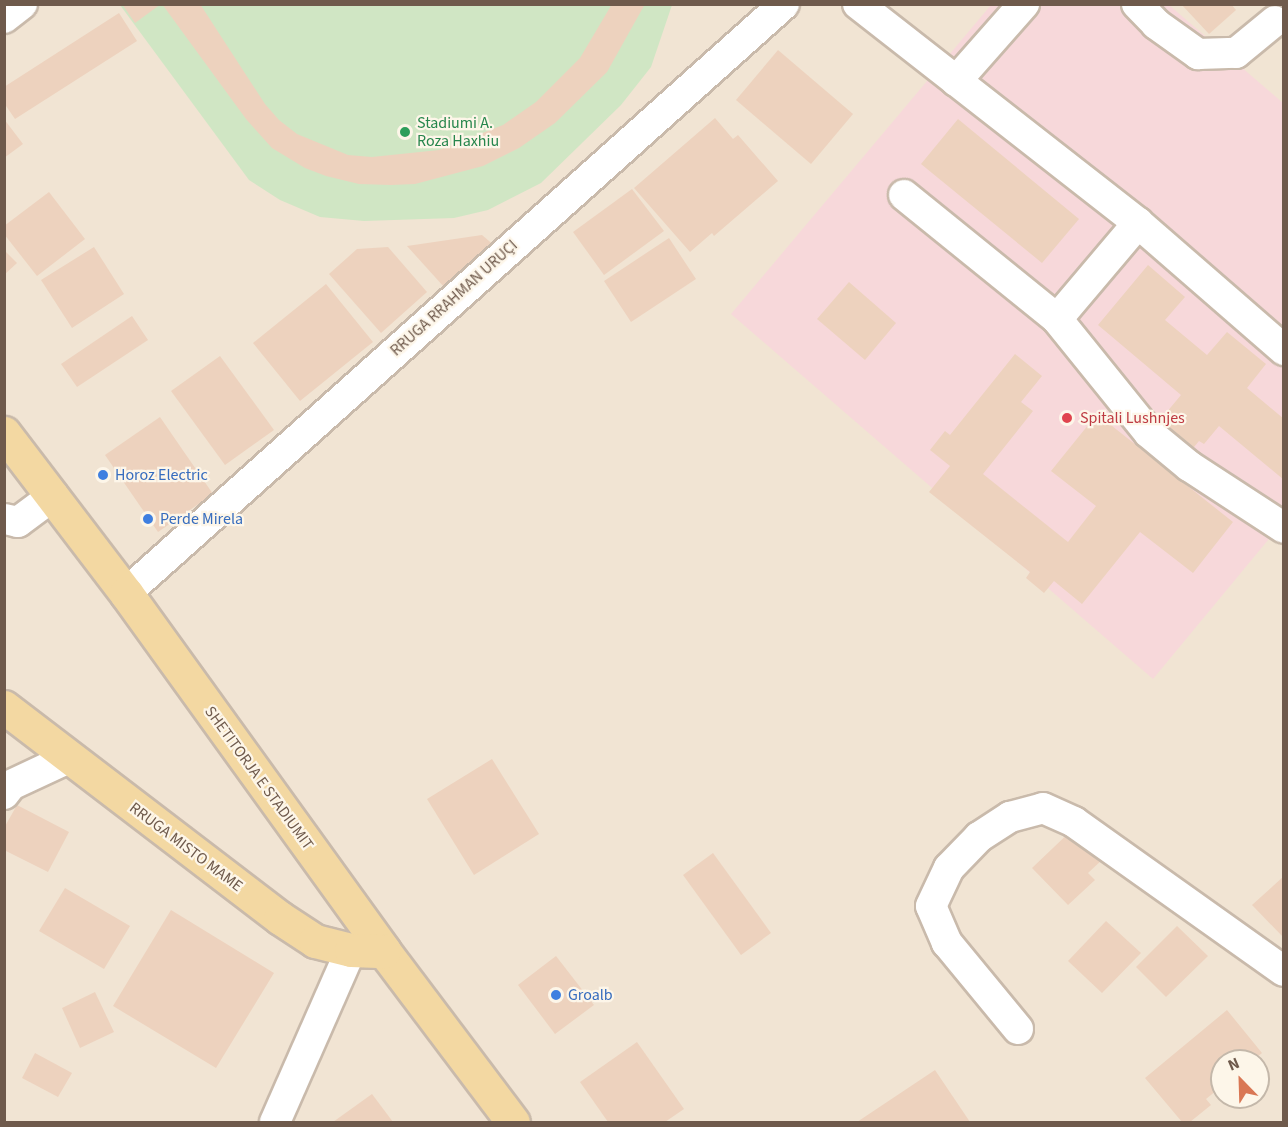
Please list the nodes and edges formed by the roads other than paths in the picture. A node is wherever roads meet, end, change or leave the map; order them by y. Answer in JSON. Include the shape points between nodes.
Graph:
{"nodes":[{"id":1,"x":22,"y":4,"type":"edge"},
{"id":2,"x":784,"y":4,"type":"edge"},
{"id":3,"x":858,"y":4,"type":"edge"},
{"id":4,"x":1024,"y":4,"type":"edge"},
{"id":5,"x":1137,"y":4,"type":"edge"},
{"id":6,"x":4,"y":18,"type":"edge"},
{"id":7,"x":1275,"y":21,"type":"dead end"},
{"id":8,"x":956,"y":81,"type":"junction"},
{"id":9,"x":904,"y":195,"type":"dead end"},
{"id":10,"x":1138,"y":223,"type":"junction"},
{"id":11,"x":1057,"y":319,"type":"junction"},
{"id":12,"x":1284,"y":350,"type":"edge"},
{"id":13,"x":7,"y":443,"type":"edge"},
{"id":14,"x":53,"y":496,"type":"junction"},
{"id":15,"x":5,"y":519,"type":"edge"},
{"id":16,"x":1284,"y":528,"type":"edge"},
{"id":17,"x":126,"y":593,"type":"junction"},
{"id":18,"x":4,"y":707,"type":"edge"},
{"id":19,"x":69,"y":758,"type":"junction"},
{"id":20,"x":7,"y":788,"type":"edge"},
{"id":21,"x":351,"y":950,"type":"junction"},
{"id":22,"x":384,"y":951,"type":"junction"},
{"id":23,"x":1284,"y":971,"type":"edge"},
{"id":24,"x":1018,"y":1029,"type":"dead end"},
{"id":25,"x":275,"y":1122,"type":"edge"},
{"id":26,"x":513,"y":1122,"type":"edge"}],
"edges":[{"from":1,"to":6,"type":"street"},
{"from":2,"to":17,"type":"street","name":"RRUGA RRAHMAN URUÇI"},
{"from":3,"to":8,"type":"street"},
{"from":4,"to":8,"type":"street"},
{"from":5,"to":7,"type":"street","via":[[1156,24],[1198,54],[1236,52]]},
{"from":8,"to":10,"type":"street"},
{"from":9,"to":11,"type":"street"},
{"from":10,"to":11,"type":"street"},
{"from":10,"to":12,"type":"street"},
{"from":11,"to":16,"type":"street","via":[[1149,433],[1190,466]]},
{"from":13,"to":14,"type":"main road","name":"SHETITORJA E STADIUMIT"},
{"from":14,"to":15,"type":"street","via":[[18,522]]},
{"from":14,"to":17,"type":"main road","name":"SHETITORJA E STADIUMIT"},
{"from":17,"to":22,"type":"main road","name":"SHETITORJA E STADIUMIT"},
{"from":18,"to":19,"type":"main road","name":"RRUGA MISTO MAME"},
{"from":19,"to":20,"type":"street"},
{"from":19,"to":21,"type":"main road","name":"RRUGA MISTO MAME","via":[[280,918],[315,941]]},
{"from":21,"to":22,"type":"main road","name":"RRUGA MISTO MAME"},
{"from":21,"to":25,"type":"street"},
{"from":22,"to":26,"type":"main road","name":"SHETITORJA E STADIUMIT"},
{"from":23,"to":24,"type":"street","via":[[1074,822],[1043,808],[1010,817],[979,837],[949,868],[931,906],[947,943]]}]}
